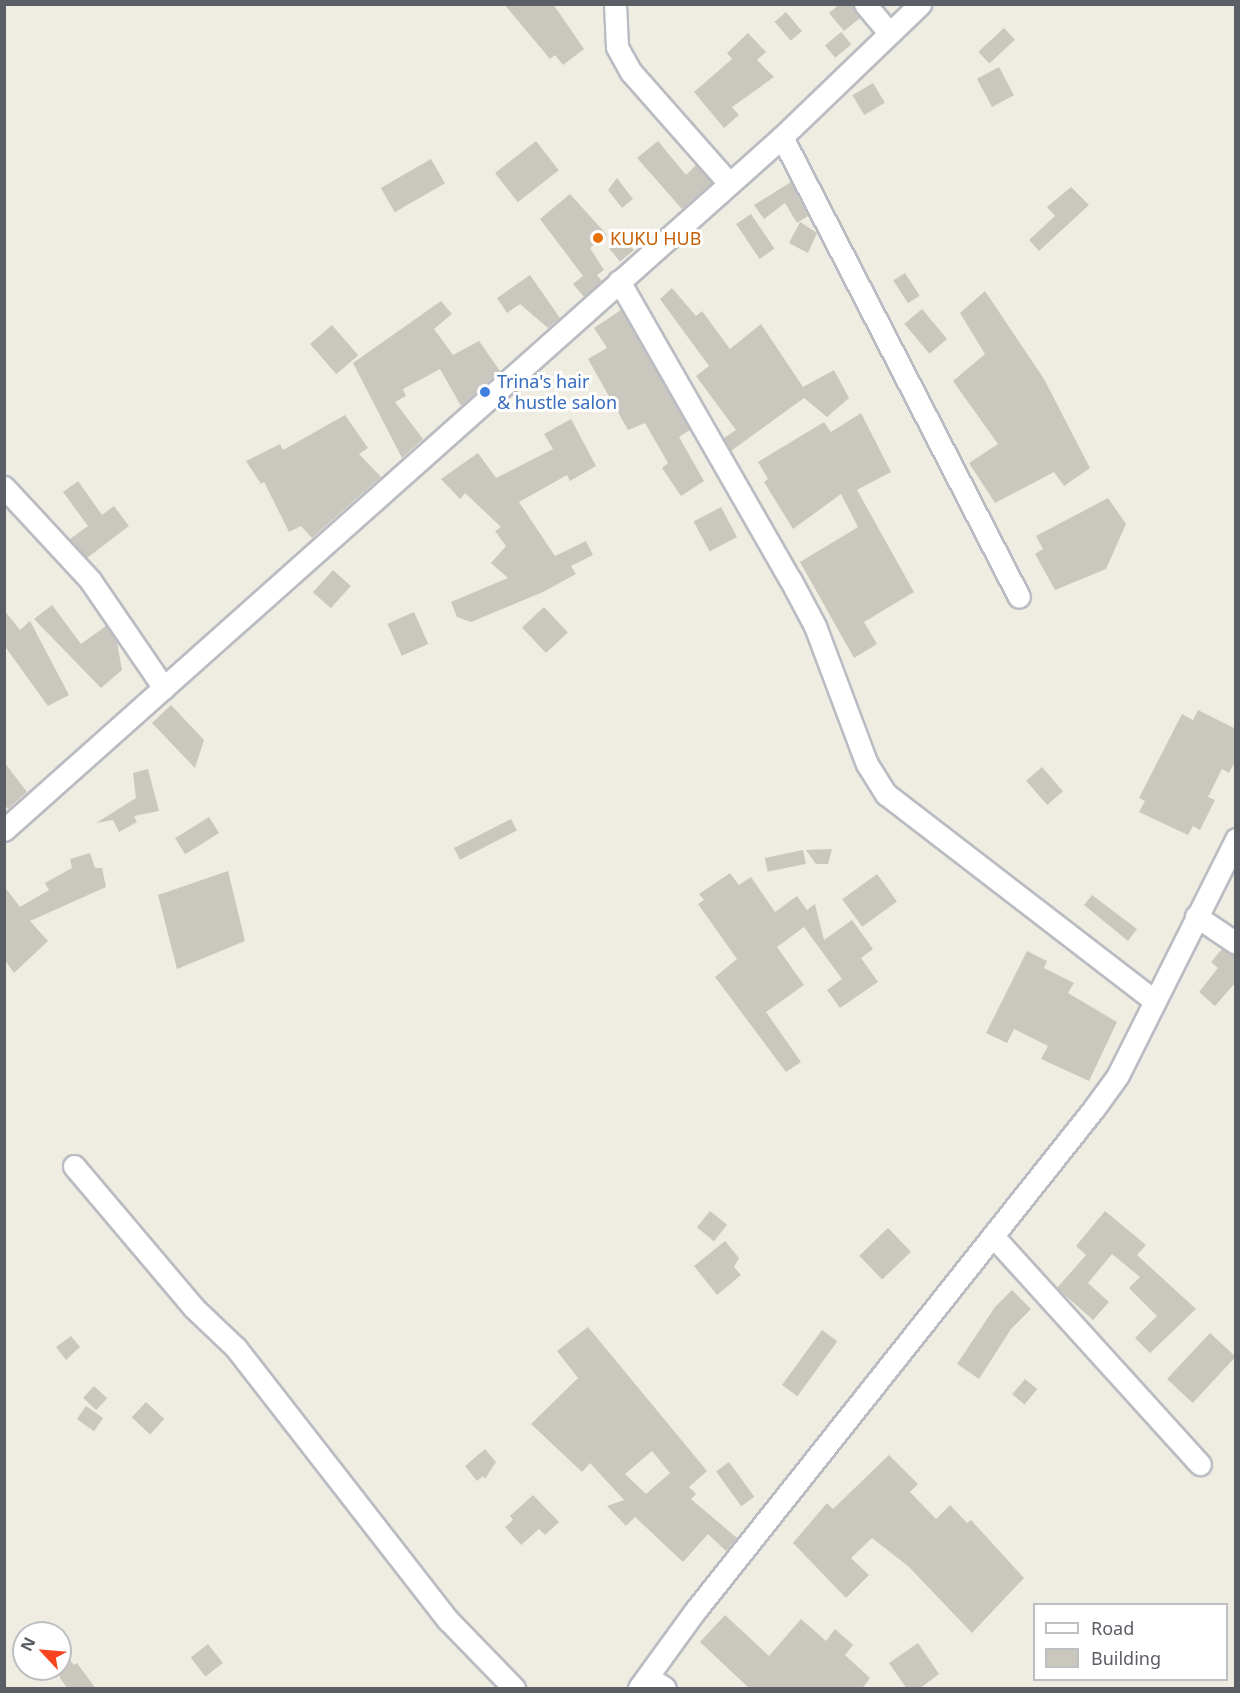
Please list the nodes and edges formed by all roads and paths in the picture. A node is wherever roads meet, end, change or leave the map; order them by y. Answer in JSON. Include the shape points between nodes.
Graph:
{"nodes":[{"id":1,"x":615,"y":4,"type":"edge"},
{"id":2,"x":865,"y":4,"type":"edge"},
{"id":3,"x":920,"y":4,"type":"edge"},
{"id":4,"x":889,"y":33,"type":"junction"},
{"id":5,"x":782,"y":137,"type":"junction"},
{"id":6,"x":728,"y":182,"type":"junction"},
{"id":7,"x":619,"y":281,"type":"junction"},
{"id":8,"x":4,"y":487,"type":"edge"},
{"id":9,"x":1019,"y":597,"type":"dead end"},
{"id":10,"x":164,"y":688,"type":"junction"},
{"id":11,"x":4,"y":830,"type":"edge"},
{"id":12,"x":1236,"y":839,"type":"edge"},
{"id":13,"x":1196,"y":916,"type":"junction"},
{"id":14,"x":1236,"y":943,"type":"edge"},
{"id":15,"x":1155,"y":1001,"type":"junction"},
{"id":16,"x":74,"y":1166,"type":"dead end"},
{"id":17,"x":993,"y":1236,"type":"junction"},
{"id":18,"x":1200,"y":1464,"type":"dead end"},
{"id":19,"x":651,"y":1685,"type":"edge"},
{"id":20,"x":514,"y":1689,"type":"edge"}],
"edges":[{"from":1,"to":6,"type":"street","via":[[617,47],[631,72]]},
{"from":2,"to":4,"type":"street"},
{"from":3,"to":4,"type":"street"},
{"from":4,"to":5,"type":"street"},
{"from":5,"to":6,"type":"street"},
{"from":5,"to":9,"type":"street"},
{"from":6,"to":7,"type":"street"},
{"from":7,"to":10,"type":"street"},
{"from":7,"to":15,"type":"street","via":[[815,626],[867,764],[886,794]]},
{"from":8,"to":10,"type":"street","via":[[90,580]]},
{"from":10,"to":11,"type":"street"},
{"from":12,"to":13,"type":"street"},
{"from":13,"to":14,"type":"street"},
{"from":13,"to":15,"type":"street"},
{"from":15,"to":17,"type":"street","via":[[1118,1075]]},
{"from":16,"to":20,"type":"street","via":[[194,1308],[236,1348],[448,1620]]},
{"from":17,"to":18,"type":"street"},
{"from":17,"to":19,"type":"street","via":[[702,1602]]}]}
